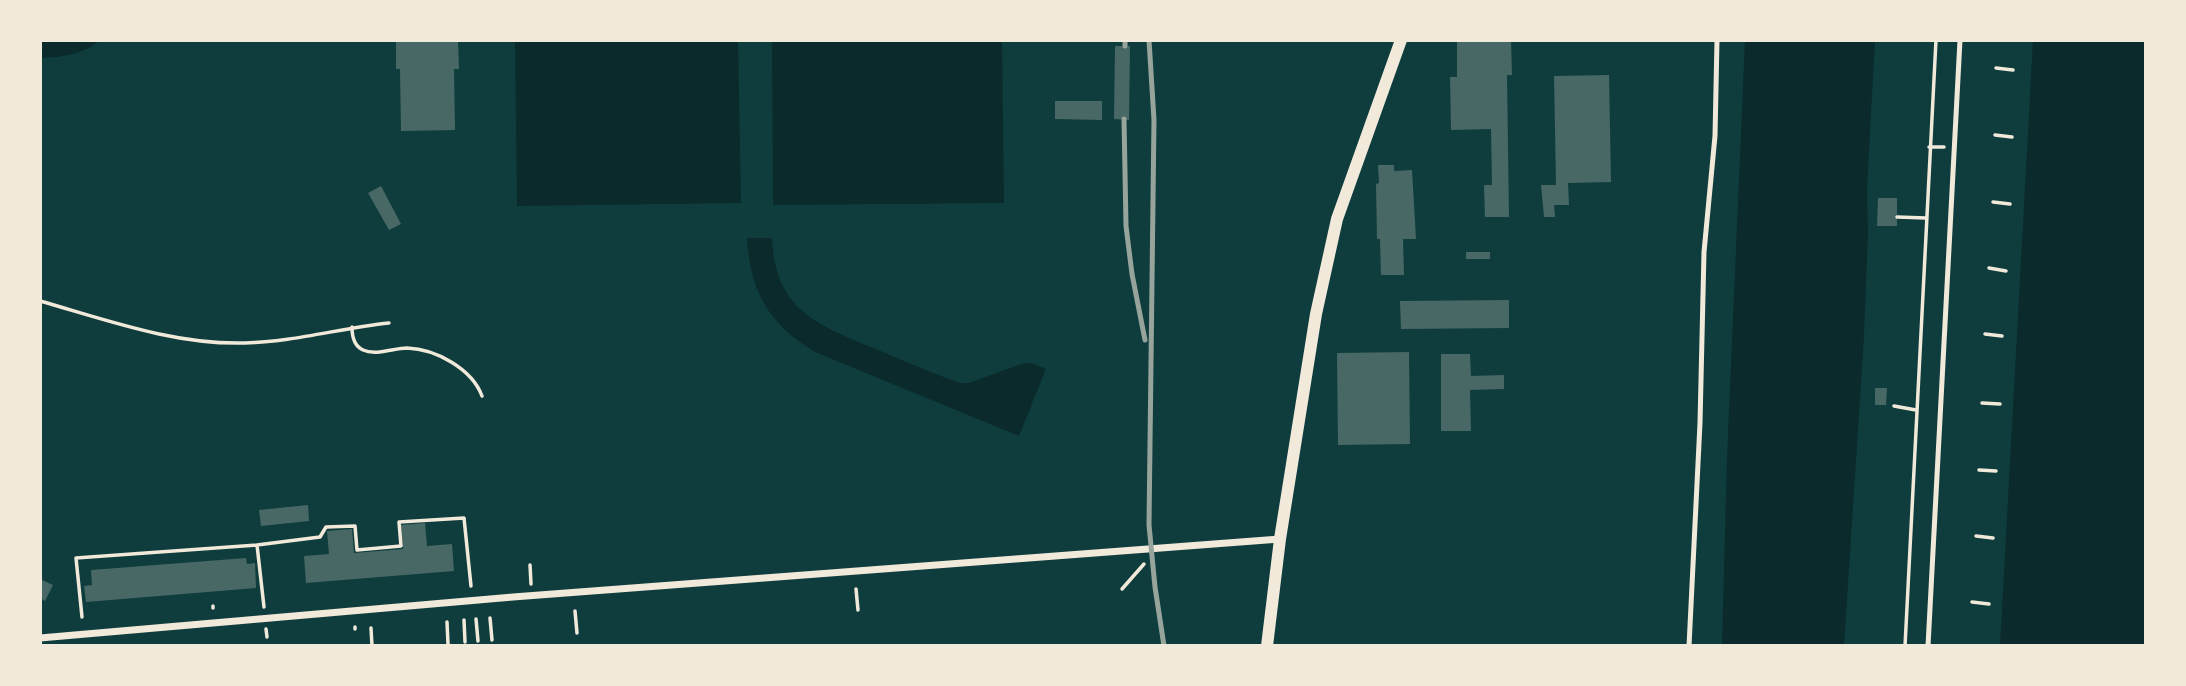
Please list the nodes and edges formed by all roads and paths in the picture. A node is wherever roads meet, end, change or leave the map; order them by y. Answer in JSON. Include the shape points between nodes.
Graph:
{"nodes":[{"id":1,"x":1401,"y":40,"type":"edge"},
{"id":2,"x":1717,"y":40,"type":"edge"},
{"id":3,"x":1936,"y":40,"type":"edge"},
{"id":4,"x":1960,"y":40,"type":"edge"},
{"id":5,"x":1996,"y":68,"type":"dead end"},
{"id":6,"x":2014,"y":70,"type":"dead end"},
{"id":7,"x":1995,"y":135,"type":"dead end"},
{"id":8,"x":2012,"y":137,"type":"dead end"},
{"id":9,"x":1993,"y":202,"type":"dead end"},
{"id":10,"x":2010,"y":204,"type":"dead end"},
{"id":11,"x":1897,"y":217,"type":"dead end"},
{"id":12,"x":1926,"y":218,"type":"junction"},
{"id":13,"x":1989,"y":268,"type":"dead end"},
{"id":14,"x":2006,"y":271,"type":"dead end"},
{"id":15,"x":40,"y":301,"type":"edge"},
{"id":16,"x":389,"y":323,"type":"dead end"},
{"id":17,"x":352,"y":327,"type":"junction"},
{"id":18,"x":1985,"y":334,"type":"dead end"},
{"id":19,"x":2002,"y":336,"type":"dead end"},
{"id":20,"x":482,"y":396,"type":"dead end"},
{"id":21,"x":1982,"y":402,"type":"dead end"},
{"id":22,"x":2000,"y":404,"type":"dead end"},
{"id":23,"x":1894,"y":406,"type":"dead end"},
{"id":24,"x":1916,"y":410,"type":"junction"},
{"id":25,"x":1979,"y":470,"type":"dead end"},
{"id":26,"x":1996,"y":471,"type":"dead end"},
{"id":27,"x":1976,"y":536,"type":"dead end"},
{"id":28,"x":1993,"y":538,"type":"dead end"},
{"id":29,"x":1280,"y":540,"type":"junction"},
{"id":30,"x":257,"y":545,"type":"junction"},
{"id":31,"x":1144,"y":564,"type":"dead end"},
{"id":32,"x":471,"y":586,"type":"dead end"},
{"id":33,"x":856,"y":589,"type":"dead end"},
{"id":34,"x":1122,"y":589,"type":"dead end"},
{"id":35,"x":1972,"y":603,"type":"dead end"},
{"id":36,"x":1989,"y":604,"type":"dead end"},
{"id":37,"x":858,"y":610,"type":"dead end"},
{"id":38,"x":575,"y":611,"type":"dead end"},
{"id":39,"x":82,"y":617,"type":"dead end"},
{"id":40,"x":490,"y":618,"type":"dead end"},
{"id":41,"x":476,"y":619,"type":"dead end"},
{"id":42,"x":265,"y":620,"type":"junction"},
{"id":43,"x":464,"y":620,"type":"dead end"},
{"id":44,"x":447,"y":622,"type":"dead end"},
{"id":45,"x":371,"y":628,"type":"dead end"},
{"id":46,"x":578,"y":633,"type":"dead end"},
{"id":47,"x":267,"y":637,"type":"dead end"},
{"id":48,"x":40,"y":638,"type":"edge"},
{"id":49,"x":492,"y":640,"type":"dead end"},
{"id":50,"x":478,"y":641,"type":"dead end"},
{"id":51,"x":465,"y":642,"type":"dead end"},
{"id":52,"x":448,"y":644,"type":"dead end"},
{"id":53,"x":372,"y":646,"type":"edge"},
{"id":54,"x":1267,"y":646,"type":"edge"},
{"id":55,"x":1689,"y":646,"type":"edge"},
{"id":56,"x":1905,"y":646,"type":"edge"},
{"id":57,"x":1928,"y":646,"type":"edge"}],
"edges":[{"from":1,"to":29,"type":"street","via":[[1337,219],[1316,314]]},
{"from":2,"to":55,"type":"lane"},
{"from":3,"to":12,"type":"path"},
{"from":4,"to":57,"type":"lane"},
{"from":5,"to":6,"type":"path"},
{"from":7,"to":8,"type":"path"},
{"from":9,"to":10,"type":"path"},
{"from":11,"to":12,"type":"path"},
{"from":12,"to":24,"type":"path"},
{"from":13,"to":14,"type":"path"},
{"from":15,"to":17,"type":"path","via":[[177,337],[220,343],[276,340]]},
{"from":16,"to":17,"type":"path"},
{"from":17,"to":20,"type":"path","via":[[362,350],[406,348],[432,354],[470,375]]},
{"from":18,"to":19,"type":"path"},
{"from":21,"to":22,"type":"path"},
{"from":23,"to":24,"type":"path"},
{"from":24,"to":56,"type":"path"},
{"from":25,"to":26,"type":"path"},
{"from":27,"to":28,"type":"path"},
{"from":29,"to":42,"type":"street"},
{"from":29,"to":54,"type":"street"},
{"from":30,"to":32,"type":"path","via":[[320,537],[326,527],[355,526],[356,550],[401,546],[399,522],[464,519]]},
{"from":30,"to":39,"type":"path","via":[[76,558]]},
{"from":30,"to":42,"type":"path"},
{"from":31,"to":34,"type":"path"},
{"from":33,"to":37,"type":"path"},
{"from":35,"to":36,"type":"path"},
{"from":38,"to":46,"type":"path"},
{"from":40,"to":49,"type":"path"},
{"from":41,"to":50,"type":"path"},
{"from":42,"to":47,"type":"path"},
{"from":42,"to":48,"type":"street"},
{"from":43,"to":51,"type":"path"},
{"from":44,"to":52,"type":"path"},
{"from":45,"to":53,"type":"path"}]}
